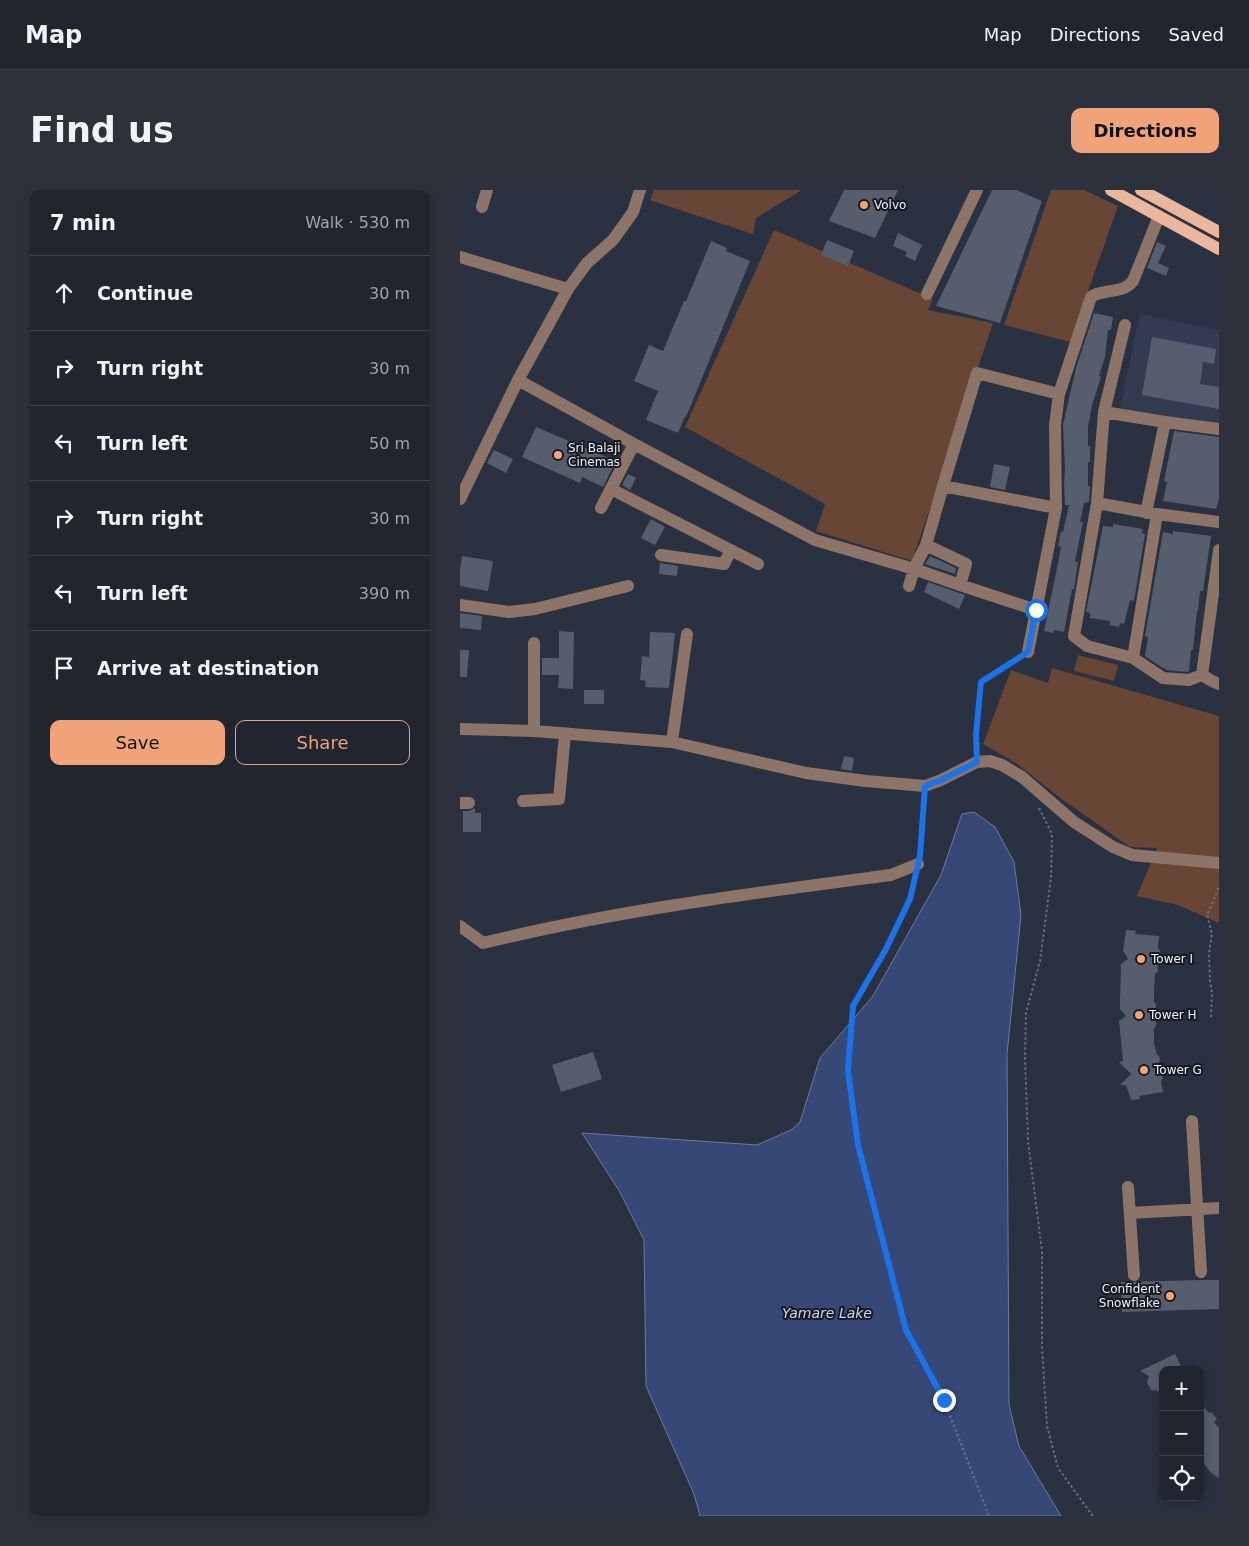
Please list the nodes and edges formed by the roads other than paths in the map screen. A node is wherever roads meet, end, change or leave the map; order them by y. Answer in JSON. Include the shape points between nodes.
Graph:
{"nodes":[{"id":1,"x":486,"y":190,"type":"edge"},
{"id":2,"x":640,"y":190,"type":"edge"},
{"id":3,"x":977,"y":190,"type":"edge"},
{"id":4,"x":1111,"y":190,"type":"edge"},
{"id":5,"x":1142,"y":190,"type":"edge"},
{"id":6,"x":1134,"y":196,"type":"edge"},
{"id":7,"x":482,"y":207,"type":"dead end"},
{"id":8,"x":1159,"y":216,"type":"junction"},
{"id":9,"x":1219,"y":232,"type":"edge"},
{"id":10,"x":1219,"y":249,"type":"edge"},
{"id":11,"x":460,"y":258,"type":"edge"},
{"id":12,"x":568,"y":288,"type":"junction"},
{"id":13,"x":927,"y":294,"type":"dead end"},
{"id":14,"x":1125,"y":325,"type":"dead end"},
{"id":15,"x":518,"y":380,"type":"junction"},
{"id":16,"x":1059,"y":394,"type":"junction"},
{"id":17,"x":1104,"y":412,"type":"junction"},
{"id":18,"x":1165,"y":422,"type":"junction"},
{"id":19,"x":1219,"y":429,"type":"edge"},
{"id":20,"x":634,"y":444,"type":"junction"},
{"id":21,"x":943,"y":486,"type":"junction"},
{"id":22,"x":611,"y":489,"type":"junction"},
{"id":23,"x":460,"y":499,"type":"edge"},
{"id":24,"x":1097,"y":503,"type":"junction"},
{"id":25,"x":602,"y":508,"type":"dead end"},
{"id":26,"x":1056,"y":508,"type":"junction"},
{"id":27,"x":1152,"y":514,"type":"junction"},
{"id":28,"x":1219,"y":522,"type":"edge"},
{"id":29,"x":926,"y":545,"type":"junction"},
{"id":30,"x":731,"y":550,"type":"junction"},
{"id":31,"x":1219,"y":550,"type":"edge"},
{"id":32,"x":661,"y":555,"type":"dead end"},
{"id":33,"x":758,"y":564,"type":"dead end"},
{"id":34,"x":914,"y":568,"type":"junction"},
{"id":35,"x":960,"y":585,"type":"junction"},
{"id":36,"x":628,"y":586,"type":"dead end"},
{"id":37,"x":909,"y":586,"type":"dead end"},
{"id":38,"x":460,"y":605,"type":"edge"},
{"id":39,"x":1036,"y":610,"type":"junction"},
{"id":40,"x":687,"y":634,"type":"dead end"},
{"id":41,"x":534,"y":643,"type":"dead end"},
{"id":42,"x":1028,"y":652,"type":"road end"},
{"id":43,"x":1133,"y":658,"type":"junction"},
{"id":44,"x":1202,"y":675,"type":"junction"},
{"id":45,"x":1219,"y":684,"type":"edge"},
{"id":46,"x":460,"y":729,"type":"edge"},
{"id":47,"x":534,"y":731,"type":"junction"},
{"id":48,"x":565,"y":734,"type":"junction"},
{"id":49,"x":672,"y":742,"type":"junction"},
{"id":50,"x":523,"y":801,"type":"dead end"},
{"id":51,"x":1219,"y":863,"type":"edge"},
{"id":52,"x":918,"y":864,"type":"road end"},
{"id":53,"x":460,"y":926,"type":"edge"},
{"id":54,"x":1192,"y":1121,"type":"dead end"},
{"id":55,"x":1128,"y":1187,"type":"dead end"},
{"id":56,"x":1219,"y":1208,"type":"edge"},
{"id":57,"x":1197,"y":1209,"type":"junction"},
{"id":58,"x":1130,"y":1213,"type":"junction"},
{"id":59,"x":1201,"y":1272,"type":"dead end"},
{"id":60,"x":1134,"y":1275,"type":"dead end"}],
"edges":[{"from":1,"to":7,"type":"street"},
{"from":2,"to":12,"type":"street","via":[[634,212],[613,240],[587,264]]},
{"from":3,"to":13,"type":"street"},
{"from":4,"to":6,"type":"main road"},
{"from":5,"to":9,"type":"main road"},
{"from":6,"to":8,"type":"main road"},
{"from":8,"to":10,"type":"main road"},
{"from":8,"to":16,"type":"street","via":[[1129,286],[1091,297]]},
{"from":11,"to":12,"type":"street"},
{"from":12,"to":15,"type":"street"},
{"from":14,"to":17,"type":"street"},
{"from":15,"to":20,"type":"street"},
{"from":15,"to":23,"type":"street"},
{"from":16,"to":21,"type":"street","via":[[977,373]]},
{"from":16,"to":26,"type":"street","via":[[1055,426]]},
{"from":17,"to":18,"type":"street"},
{"from":17,"to":24,"type":"street"},
{"from":18,"to":19,"type":"street"},
{"from":18,"to":27,"type":"street"},
{"from":20,"to":22,"type":"street"},
{"from":20,"to":34,"type":"street","via":[[815,540]]},
{"from":21,"to":26,"type":"street"},
{"from":21,"to":29,"type":"street"},
{"from":22,"to":25,"type":"street"},
{"from":22,"to":30,"type":"street"},
{"from":24,"to":27,"type":"street"},
{"from":24,"to":43,"type":"street","via":[[1074,636],[1087,646]]},
{"from":26,"to":39,"type":"street"},
{"from":27,"to":28,"type":"street"},
{"from":27,"to":43,"type":"street"},
{"from":29,"to":34,"type":"street"},
{"from":29,"to":35,"type":"street","via":[[966,564]]},
{"from":30,"to":32,"type":"street","via":[[721,564]]},
{"from":30,"to":33,"type":"street"},
{"from":31,"to":44,"type":"street"},
{"from":34,"to":35,"type":"street"},
{"from":34,"to":37,"type":"street"},
{"from":35,"to":39,"type":"street"},
{"from":36,"to":38,"type":"street","via":[[536,610],[509,612]]},
{"from":39,"to":42,"type":"street"},
{"from":40,"to":49,"type":"street"},
{"from":41,"to":47,"type":"street"},
{"from":43,"to":44,"type":"street","via":[[1163,678],[1189,680]]},
{"from":44,"to":45,"type":"street"},
{"from":46,"to":47,"type":"street"},
{"from":47,"to":48,"type":"street"},
{"from":48,"to":49,"type":"street"},
{"from":48,"to":50,"type":"street","via":[[559,799]]},
{"from":49,"to":51,"type":"street","via":[[806,773],[925,786],[977,762],[990,761],[1022,777],[1074,822],[1113,848],[1132,855]]},
{"from":52,"to":53,"type":"street","via":[[891,875],[652,909],[538,929],[483,943]]},
{"from":54,"to":57,"type":"street"},
{"from":55,"to":58,"type":"street"},
{"from":56,"to":57,"type":"street"},
{"from":57,"to":58,"type":"street"},
{"from":57,"to":59,"type":"street"},
{"from":58,"to":60,"type":"street"}]}
